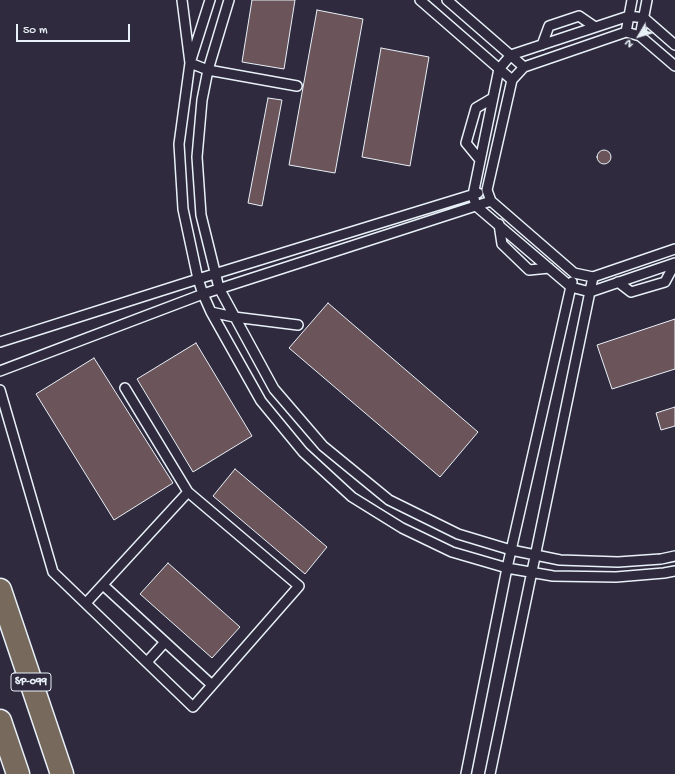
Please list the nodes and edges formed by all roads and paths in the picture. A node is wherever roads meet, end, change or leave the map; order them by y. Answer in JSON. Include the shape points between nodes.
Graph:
{"nodes":[{"id":1,"x":182,"y":0,"type":"edge"},
{"id":2,"x":210,"y":0,"type":"edge"},
{"id":3,"x":229,"y":0,"type":"edge"},
{"id":4,"x":420,"y":0,"type":"edge"},
{"id":5,"x":448,"y":0,"type":"edge"},
{"id":6,"x":632,"y":0,"type":"edge"},
{"id":7,"x":647,"y":0,"type":"edge"},
{"id":8,"x":629,"y":16,"type":"junction"},
{"id":9,"x":644,"y":18,"type":"junction"},
{"id":10,"x":595,"y":27,"type":"junction"},
{"id":11,"x":626,"y":32,"type":"junction"},
{"id":12,"x":640,"y":36,"type":"junction"},
{"id":13,"x":673,"y":42,"type":"edge"},
{"id":14,"x":542,"y":45,"type":"junction"},
{"id":15,"x":511,"y":55,"type":"junction"},
{"id":16,"x":190,"y":63,"type":"junction"},
{"id":17,"x":675,"y":66,"type":"edge"},
{"id":18,"x":524,"y":67,"type":"junction"},
{"id":19,"x":499,"y":68,"type":"junction"},
{"id":20,"x":208,"y":70,"type":"junction"},
{"id":21,"x":512,"y":80,"type":"junction"},
{"id":22,"x":297,"y":86,"type":"dead end"},
{"id":23,"x":493,"y":98,"type":"junction"},
{"id":24,"x":480,"y":160,"type":"junction"},
{"id":25,"x":487,"y":190,"type":"junction"},
{"id":26,"x":473,"y":196,"type":"junction"},
{"id":27,"x":491,"y":201,"type":"junction"},
{"id":28,"x":476,"y":206,"type":"junction"},
{"id":29,"x":499,"y":224,"type":"junction"},
{"id":30,"x":675,"y":249,"type":"edge"},
{"id":31,"x":675,"y":263,"type":"edge"},
{"id":32,"x":549,"y":268,"type":"junction"},
{"id":33,"x":574,"y":273,"type":"junction"},
{"id":34,"x":215,"y":274,"type":"junction"},
{"id":35,"x":593,"y":277,"type":"junction"},
{"id":36,"x":198,"y":279,"type":"junction"},
{"id":37,"x":618,"y":282,"type":"junction"},
{"id":38,"x":571,"y":287,"type":"junction"},
{"id":39,"x":219,"y":288,"type":"junction"},
{"id":40,"x":590,"y":292,"type":"junction"},
{"id":41,"x":203,"y":294,"type":"junction"},
{"id":42,"x":211,"y":312,"type":"junction"},
{"id":43,"x":234,"y":317,"type":"junction"},
{"id":44,"x":298,"y":325,"type":"dead end"},
{"id":45,"x":0,"y":342,"type":"edge"},
{"id":46,"x":0,"y":371,"type":"edge"},
{"id":47,"x":124,"y":388,"type":"dead end"},
{"id":48,"x":0,"y":390,"type":"edge"},
{"id":49,"x":188,"y":492,"type":"junction"},
{"id":50,"x":511,"y":550,"type":"junction"},
{"id":51,"x":534,"y":554,"type":"junction"},
{"id":52,"x":675,"y":556,"type":"edge"},
{"id":53,"x":507,"y":568,"type":"junction"},
{"id":54,"x":675,"y":571,"type":"edge"},
{"id":55,"x":531,"y":572,"type":"junction"},
{"id":56,"x":102,"y":585,"type":"junction"},
{"id":57,"x":0,"y":590,"type":"edge"},
{"id":58,"x":86,"y":604,"type":"junction"},
{"id":59,"x":165,"y":642,"type":"junction"},
{"id":60,"x":147,"y":662,"type":"junction"},
{"id":61,"x":212,"y":685,"type":"junction"},
{"id":62,"x":0,"y":721,"type":"edge"},
{"id":63,"x":18,"y":774,"type":"edge"},
{"id":64,"x":62,"y":774,"type":"edge"},
{"id":65,"x":466,"y":774,"type":"edge"},
{"id":66,"x":490,"y":774,"type":"edge"}],
"edges":[{"from":1,"to":16,"type":"lane"},
{"from":2,"to":16,"type":"lane"},
{"from":3,"to":20,"type":"lane"},
{"from":4,"to":19,"type":"lane"},
{"from":5,"to":15,"type":"lane"},
{"from":6,"to":8,"type":"lane"},
{"from":7,"to":9,"type":"lane"},
{"from":8,"to":9,"type":"lane"},
{"from":8,"to":10,"type":"lane"},
{"from":8,"to":11,"type":"lane"},
{"from":9,"to":12,"type":"lane"},
{"from":9,"to":13,"type":"lane"},
{"from":10,"to":14,"type":"lane"},
{"from":10,"to":14,"type":"lane","via":[[578,16],[549,26]]},
{"from":11,"to":12,"type":"lane"},
{"from":11,"to":18,"type":"lane"},
{"from":12,"to":17,"type":"lane"},
{"from":14,"to":15,"type":"lane"},
{"from":15,"to":18,"type":"lane"},
{"from":15,"to":19,"type":"lane"},
{"from":16,"to":20,"type":"lane"},
{"from":16,"to":36,"type":"lane","via":[[179,144],[183,209]]},
{"from":18,"to":21,"type":"lane"},
{"from":19,"to":21,"type":"lane"},
{"from":19,"to":23,"type":"lane"},
{"from":20,"to":22,"type":"lane"},
{"from":20,"to":34,"type":"lane","via":[[202,100],[197,157],[201,215]]},
{"from":21,"to":25,"type":"lane"},
{"from":23,"to":24,"type":"lane"},
{"from":23,"to":24,"type":"lane","via":[[476,108],[466,143]]},
{"from":24,"to":26,"type":"lane"},
{"from":25,"to":26,"type":"lane"},
{"from":25,"to":27,"type":"lane"},
{"from":26,"to":28,"type":"lane"},
{"from":26,"to":34,"type":"lane"},
{"from":27,"to":28,"type":"lane"},
{"from":27,"to":33,"type":"lane"},
{"from":28,"to":29,"type":"lane"},
{"from":28,"to":39,"type":"lane"},
{"from":29,"to":32,"type":"lane"},
{"from":29,"to":32,"type":"lane","via":[[502,244],[529,270]]},
{"from":30,"to":35,"type":"lane"},
{"from":31,"to":37,"type":"lane"},
{"from":31,"to":37,"type":"lane","via":[[665,282],[632,292]]},
{"from":32,"to":38,"type":"lane"},
{"from":33,"to":35,"type":"lane"},
{"from":33,"to":38,"type":"lane"},
{"from":34,"to":36,"type":"lane"},
{"from":34,"to":39,"type":"lane"},
{"from":35,"to":40,"type":"lane"},
{"from":36,"to":41,"type":"lane"},
{"from":36,"to":45,"type":"lane"},
{"from":37,"to":40,"type":"lane"},
{"from":38,"to":40,"type":"lane"},
{"from":38,"to":50,"type":"lane"},
{"from":39,"to":41,"type":"lane"},
{"from":39,"to":43,"type":"lane"},
{"from":40,"to":51,"type":"lane"},
{"from":41,"to":42,"type":"lane"},
{"from":41,"to":46,"type":"lane"},
{"from":42,"to":43,"type":"lane"},
{"from":42,"to":53,"type":"lane","via":[[261,401],[303,452],[352,497],[402,528],[452,552]]},
{"from":43,"to":44,"type":"lane"},
{"from":43,"to":50,"type":"lane","via":[[274,389],[323,446],[389,500],[458,534]]},
{"from":47,"to":49,"type":"lane"},
{"from":48,"to":58,"type":"lane","via":[[53,572]]},
{"from":49,"to":56,"type":"lane"},
{"from":49,"to":61,"type":"lane","via":[[299,586]]},
{"from":50,"to":51,"type":"lane"},
{"from":50,"to":53,"type":"lane"},
{"from":51,"to":52,"type":"lane","via":[[560,560],[618,562]]},
{"from":51,"to":55,"type":"lane"},
{"from":53,"to":55,"type":"lane"},
{"from":53,"to":65,"type":"lane"},
{"from":54,"to":55,"type":"lane","via":[[616,577],[553,576]]},
{"from":55,"to":66,"type":"lane"},
{"from":56,"to":58,"type":"lane"},
{"from":56,"to":59,"type":"lane"},
{"from":57,"to":64,"type":"highway","number":"SP-099"},
{"from":58,"to":60,"type":"lane"},
{"from":59,"to":60,"type":"lane"},
{"from":59,"to":61,"type":"lane"},
{"from":60,"to":61,"type":"lane","via":[[193,706]]},
{"from":62,"to":63,"type":"highway"}]}
